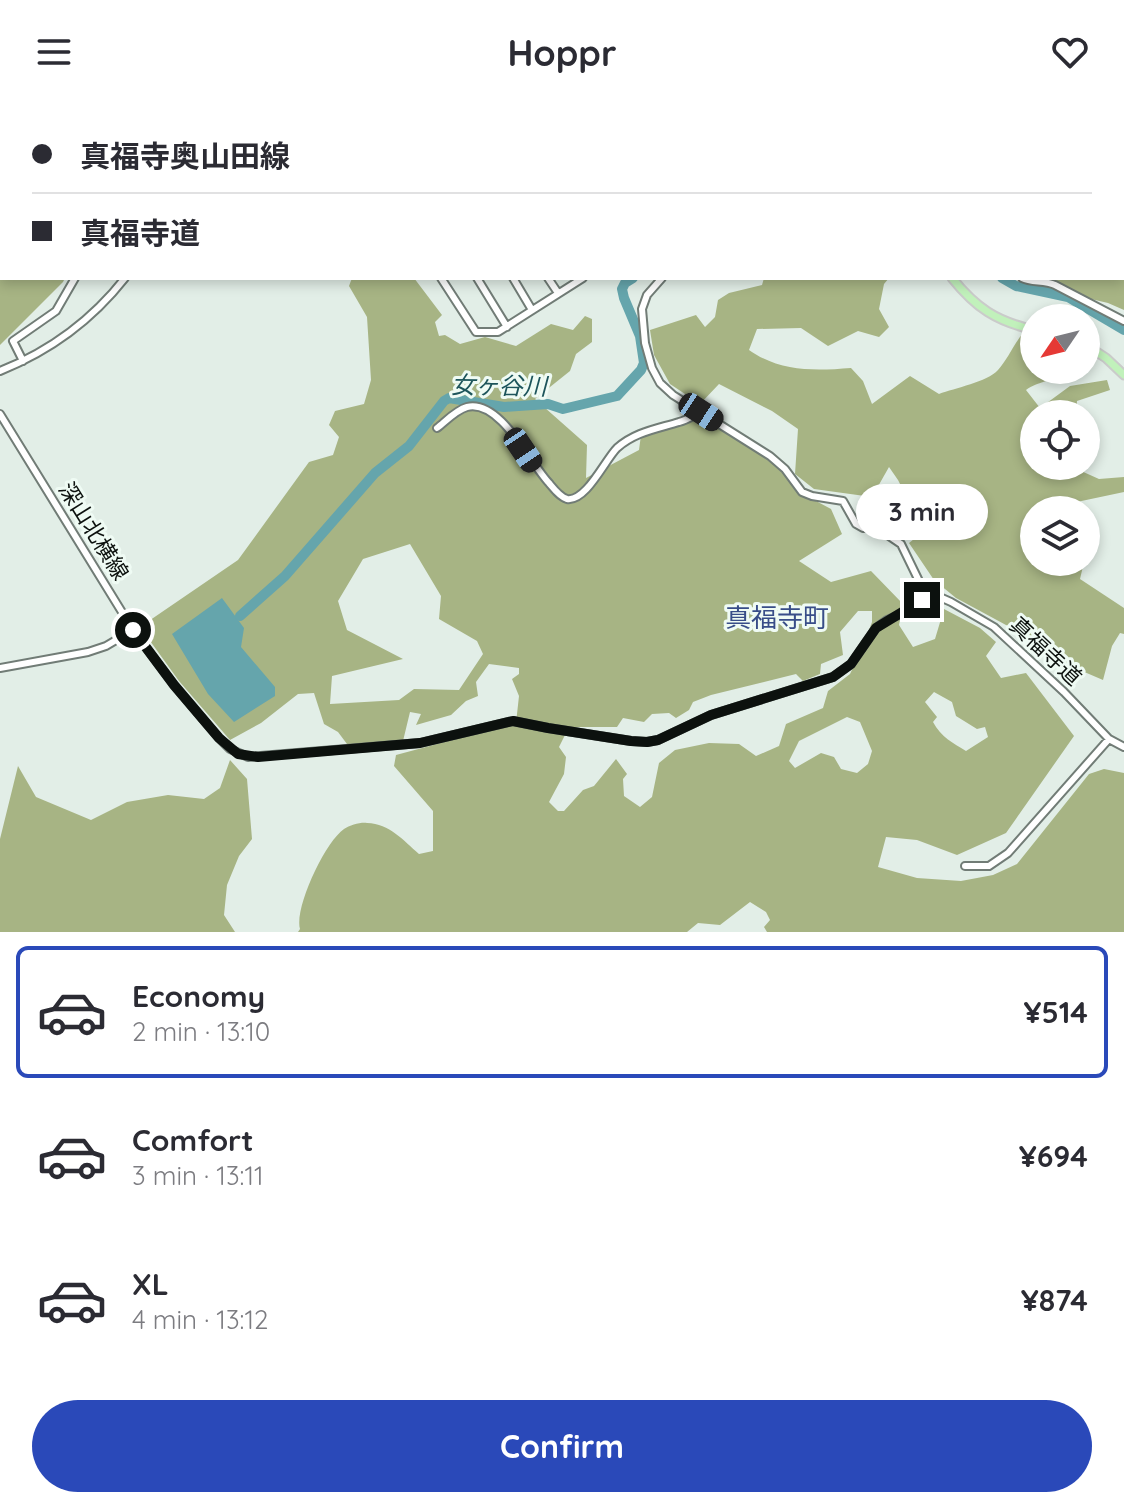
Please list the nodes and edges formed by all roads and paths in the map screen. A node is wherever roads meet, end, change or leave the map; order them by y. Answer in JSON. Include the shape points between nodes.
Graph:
{"nodes":[{"id":1,"x":74,"y":280,"type":"edge"},
{"id":2,"x":123,"y":280,"type":"edge"},
{"id":3,"x":478,"y":280,"type":"edge"},
{"id":4,"x":514,"y":280,"type":"edge"},
{"id":5,"x":549,"y":280,"type":"edge"},
{"id":6,"x":580,"y":280,"type":"edge"},
{"id":7,"x":660,"y":280,"type":"edge"},
{"id":8,"x":954,"y":280,"type":"edge"},
{"id":9,"x":1026,"y":280,"type":"edge"},
{"id":10,"x":443,"y":281,"type":"edge"},
{"id":11,"x":558,"y":293,"type":"junction"},
{"id":12,"x":532,"y":310,"type":"junction"},
{"id":13,"x":1124,"y":321,"type":"edge"},
{"id":14,"x":1020,"y":326,"type":"edge"},
{"id":15,"x":507,"y":327,"type":"junction"},
{"id":16,"x":1100,"y":354,"type":"edge"},
{"id":17,"x":23,"y":361,"type":"junction"},
{"id":18,"x":0,"y":371,"type":"edge"},
{"id":19,"x":1124,"y":375,"type":"edge"},
{"id":20,"x":701,"y":412,"type":"junction"},
{"id":21,"x":0,"y":414,"type":"edge"},
{"id":22,"x":437,"y":428,"type":"dead end"},
{"id":23,"x":933,"y":594,"type":"junction"},
{"id":24,"x":133,"y":630,"type":"junction"},
{"id":25,"x":0,"y":668,"type":"edge"},
{"id":26,"x":1109,"y":739,"type":"junction"},
{"id":27,"x":1123,"y":747,"type":"edge"},
{"id":28,"x":965,"y":866,"type":"dead end"}],
"edges":[{"from":1,"to":17,"type":"street","via":[[56,311],[13,341]]},
{"from":2,"to":17,"type":"street","via":[[86,320]]},
{"from":3,"to":15,"type":"street"},
{"from":4,"to":12,"type":"street"},
{"from":5,"to":11,"type":"street"},
{"from":6,"to":11,"type":"street"},
{"from":7,"to":20,"type":"street","name":"真福寺道","via":[[642,309],[648,357],[660,383]]},
{"from":8,"to":14,"type":"main road","via":[[987,312]]},
{"from":9,"to":13,"type":"street","via":[[1047,281]]},
{"from":10,"to":15,"type":"street","via":[[476,332]]},
{"from":11,"to":12,"type":"street"},
{"from":12,"to":15,"type":"street"},
{"from":16,"to":19,"type":"main road"},
{"from":17,"to":18,"type":"street"},
{"from":20,"to":22,"type":"street","via":[[626,441],[585,491],[572,499],[555,490],[508,427],[485,409],[466,408]]},
{"from":20,"to":23,"type":"street","name":"真福寺道","via":[[770,456],[802,492],[843,501],[856,524],[876,527],[901,544],[919,581]]},
{"from":21,"to":24,"type":"street","name":"深山北横線"},
{"from":23,"to":24,"type":"street","name":"深山北横線","via":[[876,628],[851,664],[833,677],[711,715],[647,742],[513,721],[420,743],[248,757],[219,738]]},
{"from":23,"to":26,"type":"street","name":"真福寺道","via":[[994,627]]},
{"from":24,"to":25,"type":"street","via":[[88,652]]},
{"from":26,"to":27,"type":"street","name":"真福寺道"},
{"from":26,"to":28,"type":"street","via":[[1008,853],[989,866]]}]}
